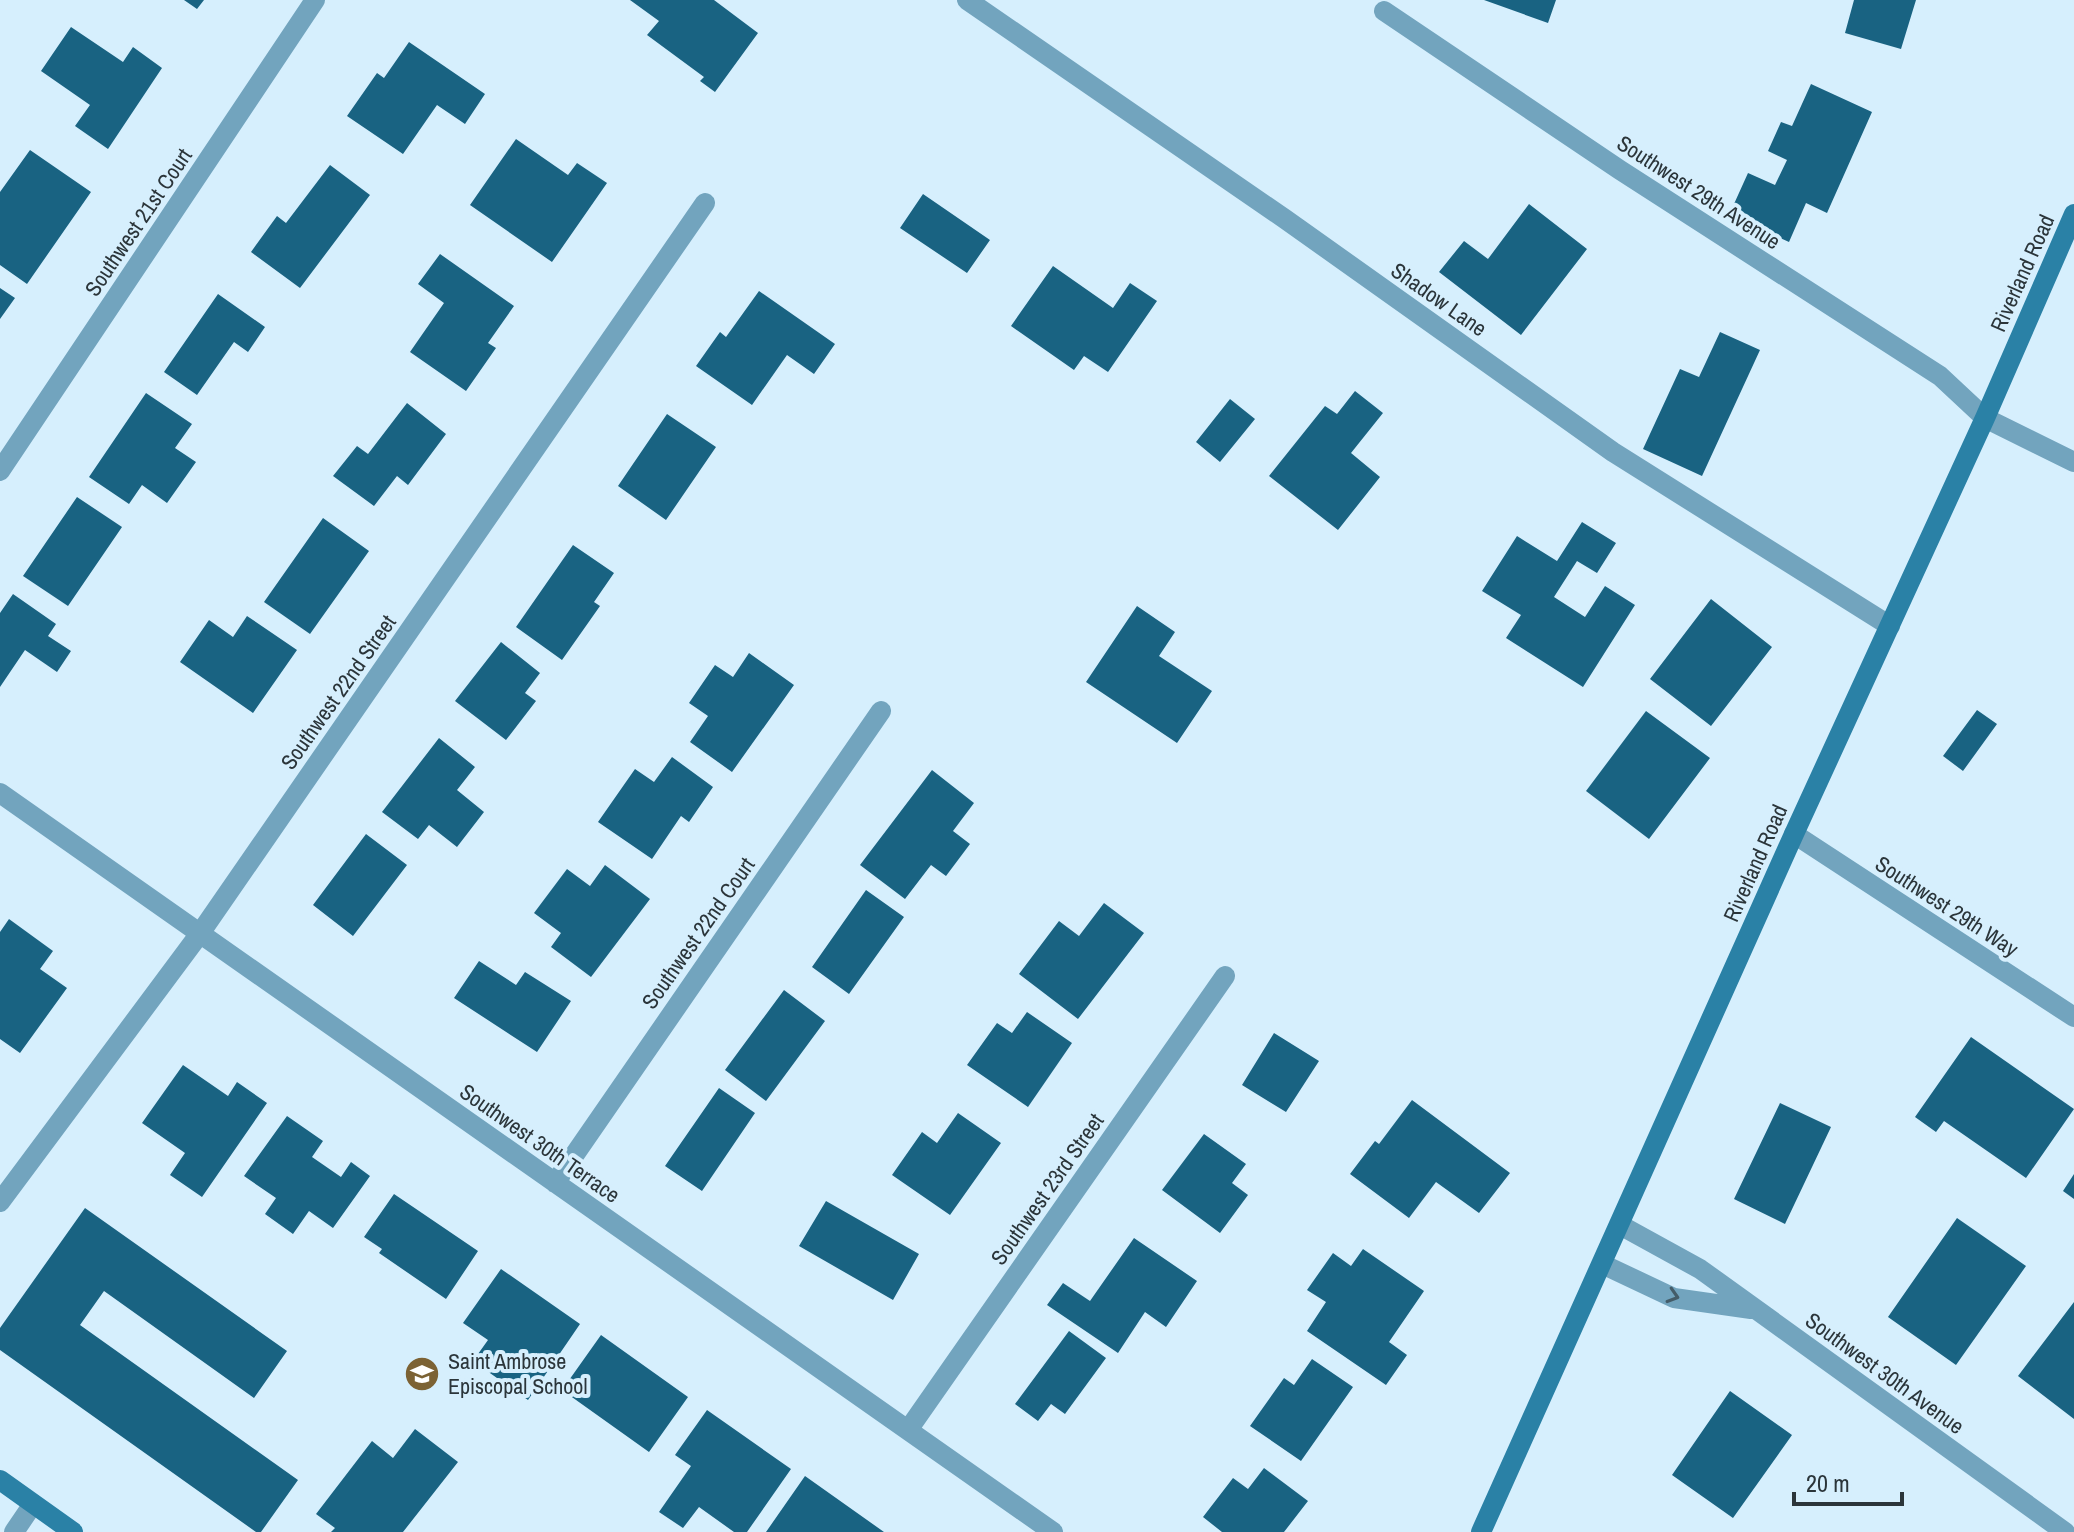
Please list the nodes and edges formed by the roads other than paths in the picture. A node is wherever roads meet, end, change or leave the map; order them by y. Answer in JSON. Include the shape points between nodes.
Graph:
{"nodes":[{"id":1,"x":315,"y":0,"type":"edge"},
{"id":2,"x":967,"y":0,"type":"edge"},
{"id":3,"x":1384,"y":11,"type":"dead end"},
{"id":4,"x":705,"y":203,"type":"dead end"},
{"id":5,"x":2074,"y":214,"type":"edge"},
{"id":6,"x":1985,"y":418,"type":"junction"},
{"id":7,"x":2074,"y":462,"type":"edge"},
{"id":8,"x":0,"y":471,"type":"edge"},
{"id":9,"x":1890,"y":626,"type":"junction"},
{"id":10,"x":881,"y":711,"type":"dead end"},
{"id":11,"x":0,"y":793,"type":"edge"},
{"id":12,"x":1794,"y":834,"type":"junction"},
{"id":13,"x":201,"y":932,"type":"junction"},
{"id":14,"x":1225,"y":976,"type":"dead end"},
{"id":15,"x":2074,"y":1017,"type":"edge"},
{"id":16,"x":555,"y":1183,"type":"junction"},
{"id":17,"x":0,"y":1202,"type":"edge"},
{"id":18,"x":1620,"y":1225,"type":"junction"},
{"id":19,"x":1602,"y":1264,"type":"junction"},
{"id":20,"x":1755,"y":1309,"type":"junction"},
{"id":21,"x":908,"y":1430,"type":"junction"},
{"id":22,"x":0,"y":1480,"type":"edge"},
{"id":23,"x":33,"y":1504,"type":"junction"},
{"id":24,"x":14,"y":1532,"type":"edge"},
{"id":25,"x":73,"y":1532,"type":"edge"},
{"id":26,"x":1053,"y":1532,"type":"edge"},
{"id":27,"x":1481,"y":1532,"type":"edge"},
{"id":28,"x":2065,"y":1532,"type":"edge"}],
"edges":[{"from":1,"to":8,"type":"street","name":"Southwest 21st Court"},
{"from":2,"to":9,"type":"street","name":"Shadow Lane","via":[[1613,452]]},
{"from":3,"to":6,"type":"street","name":"Southwest 29th Avenue","via":[[1940,376]]},
{"from":4,"to":13,"type":"street","name":"Southwest 22nd Street"},
{"from":5,"to":6,"type":"street","name":"Riverland Road"},
{"from":6,"to":7,"type":"street","name":"Southwest 29th Avenue"},
{"from":6,"to":9,"type":"street","name":"Riverland Road"},
{"from":9,"to":12,"type":"street","name":"Riverland Road"},
{"from":10,"to":16,"type":"street","name":"Southwest 22nd Court"},
{"from":11,"to":13,"type":"street","name":"Southwest 30th Terrace"},
{"from":12,"to":15,"type":"street","name":"Southwest 29th Way"},
{"from":12,"to":18,"type":"street","name":"Riverland Road"},
{"from":13,"to":16,"type":"street","name":"Southwest 30th Terrace"},
{"from":13,"to":17,"type":"street","name":"Southwest 22nd Street"},
{"from":14,"to":21,"type":"street","name":"Southwest 23rd Street"},
{"from":16,"to":21,"type":"street","name":"Southwest 30th Terrace"},
{"from":18,"to":19,"type":"street","name":"Riverland Road"},
{"from":18,"to":20,"type":"street","name":"Southwest 30th Avenue","via":[[1700,1269]]},
{"from":19,"to":20,"type":"street","name":"Southwest 30th Avenue","one_way":true,"via":[[1674,1298]]},
{"from":19,"to":27,"type":"street","name":"Riverland Road"},
{"from":20,"to":28,"type":"street","name":"Southwest 30th Avenue"},
{"from":21,"to":26,"type":"street","name":"Southwest 30th Terrace"},
{"from":22,"to":23,"type":"street"},
{"from":23,"to":24,"type":"street"},
{"from":23,"to":25,"type":"street"}]}
